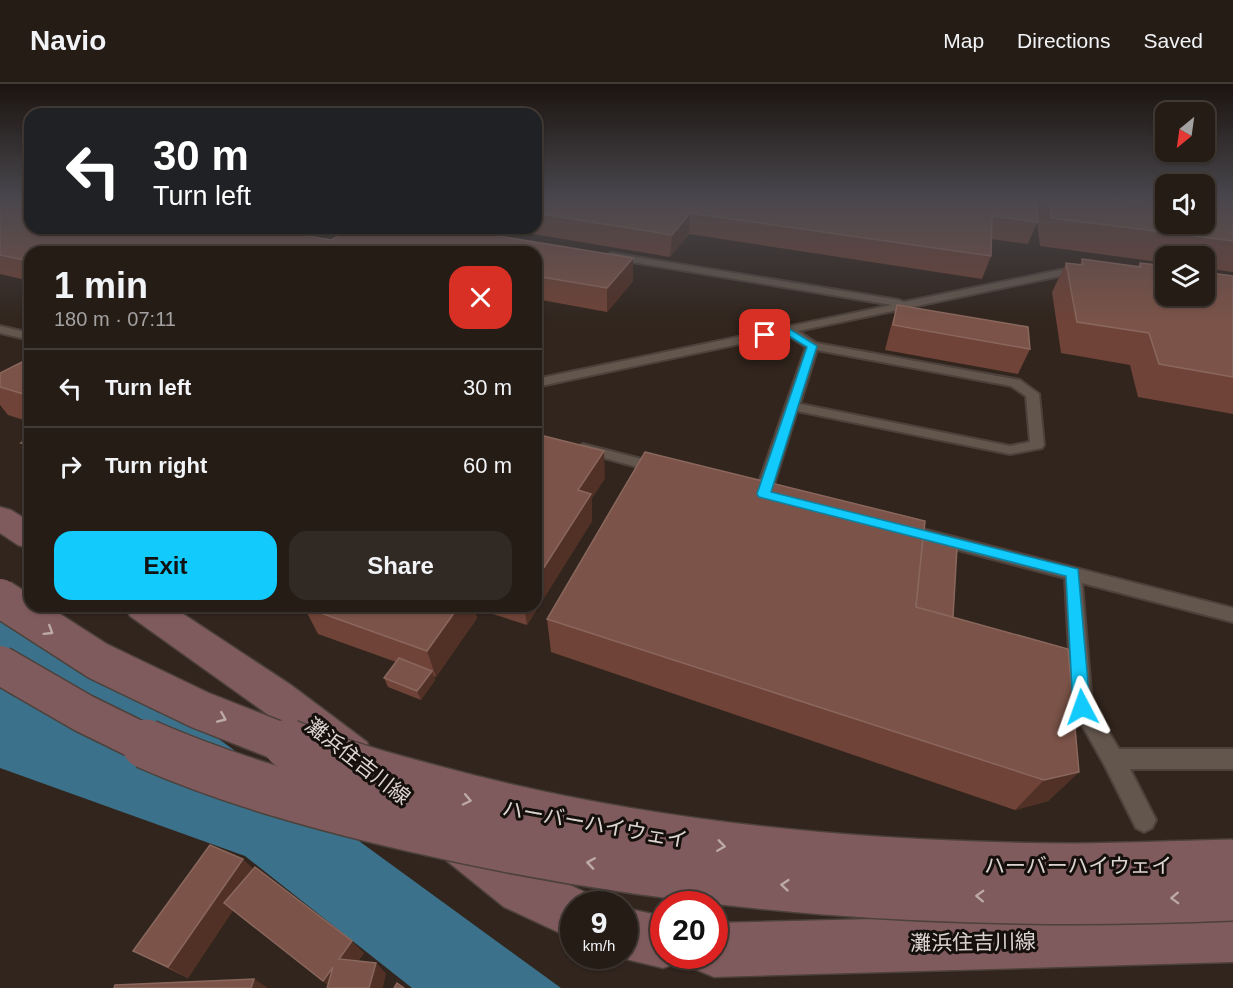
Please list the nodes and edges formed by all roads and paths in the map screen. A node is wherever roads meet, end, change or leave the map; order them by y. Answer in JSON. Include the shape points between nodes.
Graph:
{"nodes":[{"id":1,"x":602,"y":255,"type":"edge"},
{"id":2,"x":1095,"y":270,"type":"edge"},
{"id":3,"x":909,"y":305,"type":"junction"},
{"id":4,"x":0,"y":329,"type":"edge"},
{"id":5,"x":788,"y":330,"type":"junction"},
{"id":6,"x":24,"y":335,"type":"edge"},
{"id":7,"x":812,"y":346,"type":"junction"},
{"id":8,"x":542,"y":382,"type":"edge"},
{"id":9,"x":792,"y":406,"type":"junction"},
{"id":10,"x":570,"y":445,"type":"edge"},
{"id":11,"x":672,"y":471,"type":"edge"},
{"id":12,"x":764,"y":494,"type":"edge"},
{"id":13,"x":0,"y":518,"type":"edge"},
{"id":14,"x":890,"y":526,"type":"edge"},
{"id":15,"x":24,"y":533,"type":"edge"},
{"id":16,"x":1073,"y":573,"type":"junction"},
{"id":17,"x":0,"y":598,"type":"edge"},
{"id":18,"x":153,"y":612,"type":"edge"},
{"id":19,"x":1233,"y":615,"type":"edge"},
{"id":20,"x":0,"y":665,"type":"edge"},
{"id":21,"x":1113,"y":759,"type":"junction"},
{"id":22,"x":1233,"y":759,"type":"edge"},
{"id":23,"x":1144,"y":820,"type":"dead end"},
{"id":24,"x":1233,"y":864,"type":"edge"},
{"id":25,"x":1233,"y":896,"type":"edge"},
{"id":26,"x":560,"y":908,"type":"edge"},
{"id":27,"x":1233,"y":936,"type":"edge"},
{"id":28,"x":728,"y":950,"type":"edge"}],
"edges":[{"from":1,"to":3,"type":"lane"},
{"from":2,"to":3,"type":"lane","via":[[1060,273]]},
{"from":3,"to":5,"type":"lane"},
{"from":4,"to":6,"type":"lane"},
{"from":5,"to":7,"type":"lane"},
{"from":5,"to":8,"type":"lane"},
{"from":7,"to":9,"type":"lane"},
{"from":7,"to":9,"type":"lane","via":[[1015,383],[1032,394],[1037,445],[1010,450]]},
{"from":9,"to":12,"type":"lane"},
{"from":10,"to":11,"type":"lane"},
{"from":13,"to":15,"type":"street"},
{"from":14,"to":16,"type":"lane"},
{"from":16,"to":19,"type":"lane"},
{"from":16,"to":21,"type":"lane","via":[[1082,707]]},
{"from":17,"to":24,"type":"street","name":"ハーバーハイウェイ","one_way":true,"bridge":true,"via":[[96,660],[245,728],[346,765],[456,797],[586,826],[728,847],[887,862],[1077,868]]},
{"from":18,"to":26,"type":"street","name":"灘浜住吉川線","via":[[277,698],[522,889]]},
{"from":25,"to":20,"type":"street","name":"ハーバーハイウェイ","one_way":true,"bridge":true,"via":[[1095,900],[883,893],[666,875],[539,854],[437,834],[240,781],[107,726]]},
{"from":21,"to":22,"type":"lane"},
{"from":21,"to":23,"type":"lane"},
{"from":27,"to":28,"type":"street","name":"灘浜住吉川線"}]}
